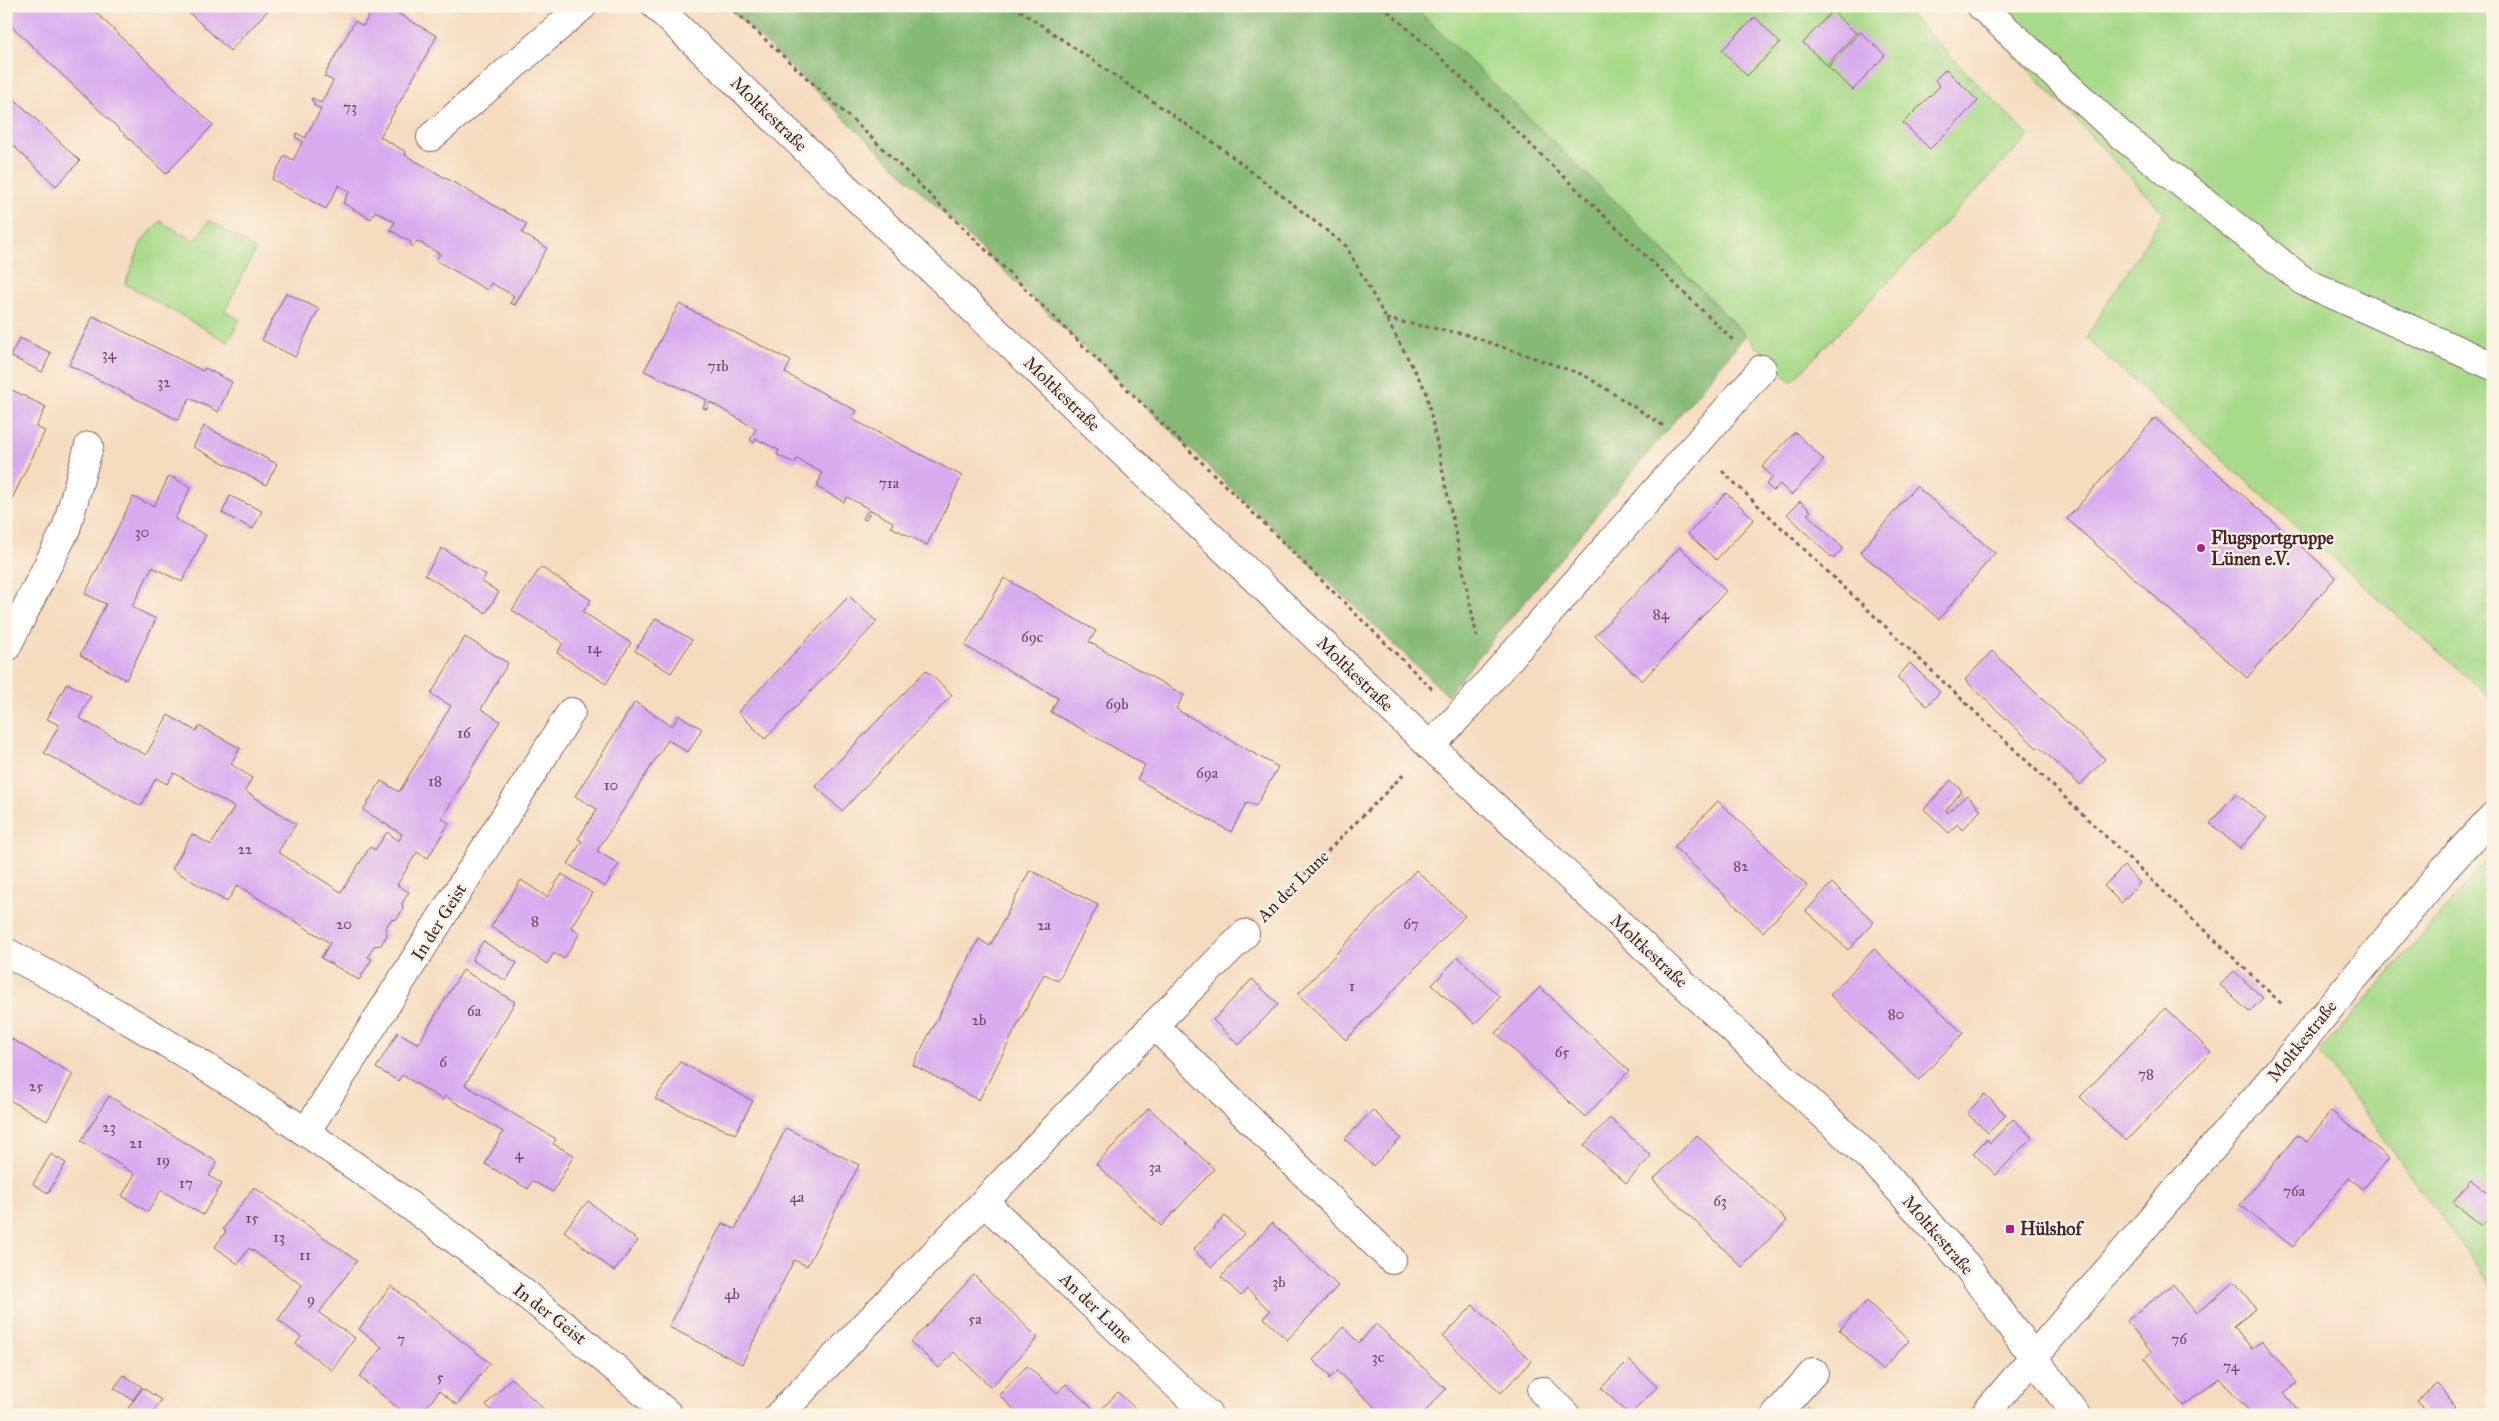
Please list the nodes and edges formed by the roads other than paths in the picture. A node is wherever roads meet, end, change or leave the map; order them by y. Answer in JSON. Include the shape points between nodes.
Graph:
{"nodes":[{"id":1,"x":583,"y":6,"type":"edge"},
{"id":2,"x":656,"y":6,"type":"edge"},
{"id":3,"x":1981,"y":6,"type":"edge"},
{"id":4,"x":431,"y":137,"type":"dead end"},
{"id":5,"x":2493,"y":366,"type":"edge"},
{"id":6,"x":1762,"y":369,"type":"road end"},
{"id":7,"x":89,"y":446,"type":"dead end"},
{"id":8,"x":6,"y":648,"type":"edge"},
{"id":9,"x":571,"y":712,"type":"dead end"},
{"id":10,"x":1430,"y":746,"type":"junction"},
{"id":11,"x":2493,"y":816,"type":"edge"},
{"id":12,"x":1245,"y":934,"type":"road end"},
{"id":13,"x":6,"y":952,"type":"edge"},
{"id":14,"x":1154,"y":1024,"type":"junction"},
{"id":15,"x":306,"y":1132,"type":"junction"},
{"id":16,"x":984,"y":1202,"type":"junction"},
{"id":17,"x":1392,"y":1260,"type":"dead end"},
{"id":18,"x":2034,"y":1358,"type":"junction"},
{"id":19,"x":1814,"y":1372,"type":"dead end"},
{"id":20,"x":1542,"y":1391,"type":"dead end"},
{"id":21,"x":669,"y":1415,"type":"edge"},
{"id":22,"x":779,"y":1415,"type":"edge"},
{"id":23,"x":1208,"y":1415,"type":"edge"},
{"id":24,"x":1566,"y":1415,"type":"edge"},
{"id":25,"x":1776,"y":1415,"type":"edge"},
{"id":26,"x":1984,"y":1415,"type":"edge"},
{"id":27,"x":2076,"y":1415,"type":"edge"}],
"edges":[{"from":1,"to":4,"type":"street"},
{"from":2,"to":10,"type":"street","name":"Moltkestraße"},
{"from":3,"to":5,"type":"street","via":[[2122,136],[2304,282]]},
{"from":6,"to":10,"type":"street"},
{"from":7,"to":8,"type":"street","via":[[66,529]]},
{"from":9,"to":15,"type":"street","name":"In der Geist"},
{"from":10,"to":18,"type":"street","name":"Moltkestraße","via":[[1876,1164],[1966,1265]]},
{"from":11,"to":18,"type":"street","name":"Moltkestraße","via":[[2444,869]]},
{"from":12,"to":14,"type":"street","name":"An der Lune"},
{"from":13,"to":15,"type":"street","name":"In der Geist","via":[[82,992]]},
{"from":14,"to":16,"type":"street","name":"An der Lune"},
{"from":14,"to":17,"type":"street"},
{"from":15,"to":21,"type":"street","name":"In der Geist","via":[[490,1266],[591,1346]]},
{"from":16,"to":22,"type":"street","name":"An der Lune"},
{"from":16,"to":23,"type":"street","name":"An der Lune"},
{"from":18,"to":26,"type":"street"},
{"from":18,"to":27,"type":"street","name":"Moltkestraße"},
{"from":19,"to":25,"type":"street"},
{"from":20,"to":24,"type":"street"}]}
